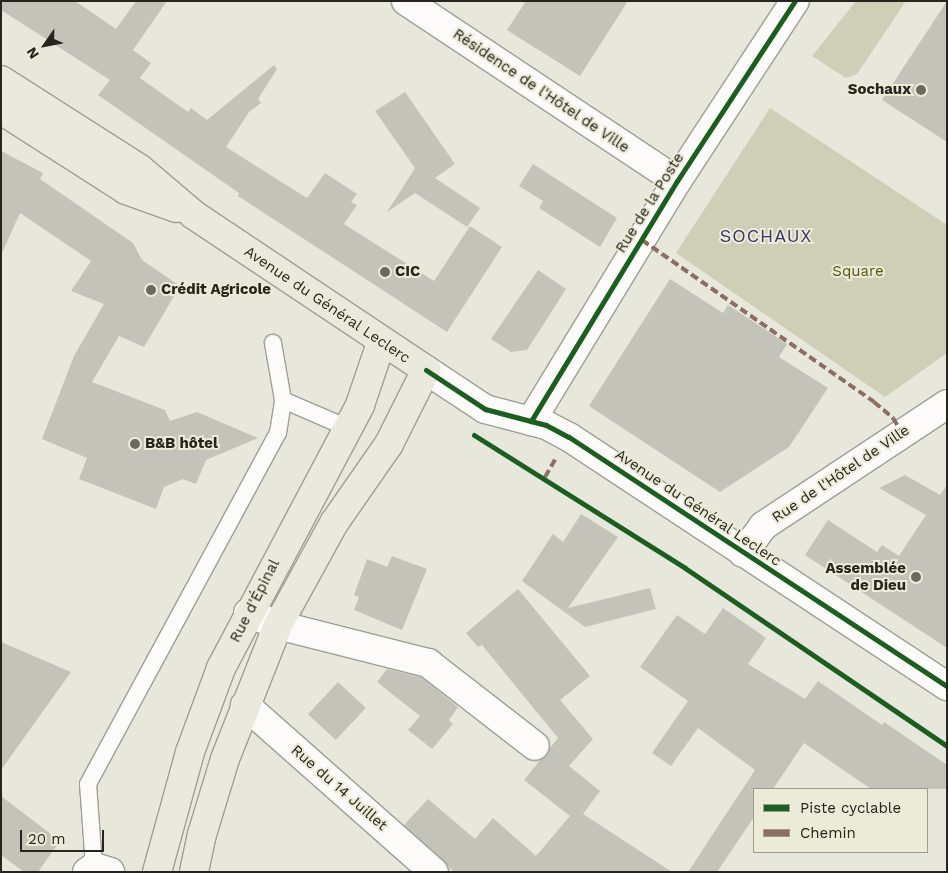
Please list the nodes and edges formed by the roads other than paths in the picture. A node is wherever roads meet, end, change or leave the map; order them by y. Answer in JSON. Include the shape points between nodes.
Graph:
{"nodes":[{"id":1,"x":406,"y":1,"type":"edge"},
{"id":2,"x":795,"y":1,"type":"edge"},
{"id":3,"x":1,"y":80,"type":"edge"},
{"id":4,"x":1,"y":110,"type":"edge"},
{"id":5,"x":677,"y":181,"type":"junction"},
{"id":6,"x":194,"y":215,"type":"junction"},
{"id":7,"x":273,"y":343,"type":"dead end"},
{"id":8,"x":381,"y":343,"type":"junction"},
{"id":9,"x":426,"y":370,"type":"junction"},
{"id":10,"x":283,"y":400,"type":"junction"},
{"id":11,"x":947,"y":404,"type":"edge"},
{"id":12,"x":531,"y":421,"type":"junction"},
{"id":13,"x":348,"y":428,"type":"junction"},
{"id":14,"x":743,"y":553,"type":"junction"},
{"id":15,"x":248,"y":613,"type":"junction"},
{"id":16,"x":278,"y":625,"type":"junction"},
{"id":17,"x":947,"y":686,"type":"edge"},
{"id":18,"x":245,"y":705,"type":"junction"},
{"id":19,"x":535,"y":746,"type":"dead end"},
{"id":20,"x":97,"y":870,"type":"edge"},
{"id":21,"x":157,"y":872,"type":"edge"},
{"id":22,"x":194,"y":872,"type":"edge"},
{"id":23,"x":434,"y":872,"type":"edge"}],
"edges":[{"from":1,"to":5,"type":"street","name":"Résidence de l'Hôtel de Ville"},
{"from":2,"to":5,"type":"street","name":"Rue de la Poste"},
{"from":3,"to":6,"type":"main road","name":"Avenue du Général Leclerc","via":[[140,169]]},
{"from":4,"to":6,"type":"main road","name":"Avenue du Général Leclerc","via":[[126,190]]},
{"from":5,"to":12,"type":"street","name":"Rue de la Poste"},
{"from":6,"to":8,"type":"main road","name":"Avenue du Général Leclerc"},
{"from":7,"to":10,"type":"lane"},
{"from":8,"to":9,"type":"main road","name":"Avenue du Général Leclerc"},
{"from":8,"to":13,"type":"main road","name":"Rue d'Épinal","via":[[369,384]]},
{"from":9,"to":12,"type":"street","name":"Avenue du Général Leclerc","via":[[485,409]]},
{"from":9,"to":16,"type":"main road","name":"Rue d'Épinal","via":[[389,444],[334,523]]},
{"from":10,"to":13,"type":"lane"},
{"from":10,"to":20,"type":"lane","via":[[270,452],[88,784]]},
{"from":11,"to":14,"type":"street","name":"Rue de l'Hôtel de Ville","via":[[763,526]]},
{"from":12,"to":14,"type":"street","name":"Avenue du Général Leclerc","via":[[569,437]]},
{"from":13,"to":15,"type":"main road","name":"Rue d'Épinal"},
{"from":14,"to":17,"type":"street","name":"Avenue du Général Leclerc"},
{"from":15,"to":16,"type":"street"},
{"from":15,"to":21,"type":"main road","name":"Rue d'Épinal","via":[[221,668],[190,752]]},
{"from":16,"to":18,"type":"main road","name":"Rue d'Épinal"},
{"from":16,"to":19,"type":"street","via":[[428,663]]},
{"from":18,"to":22,"type":"main road","name":"Rue d'Épinal","via":[[202,834]]},
{"from":18,"to":23,"type":"street","name":"Rue du 14 Juillet"}]}
